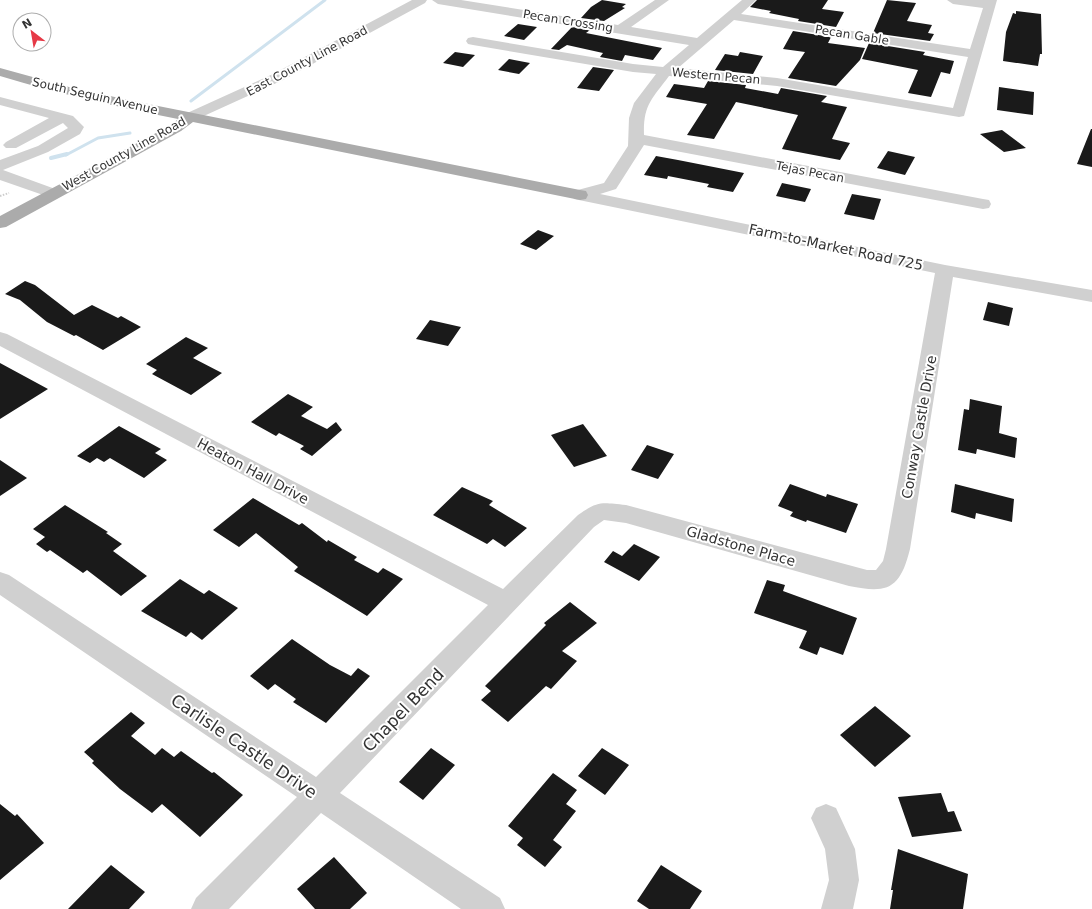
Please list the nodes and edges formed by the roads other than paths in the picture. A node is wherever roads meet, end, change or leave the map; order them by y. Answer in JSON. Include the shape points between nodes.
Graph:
{"nodes":[{"id":1,"x":421,"y":0,"type":"edge"},
{"id":2,"x":438,"y":0,"type":"edge"},
{"id":3,"x":516,"y":0,"type":"edge"},
{"id":4,"x":662,"y":0,"type":"edge"},
{"id":5,"x":750,"y":0,"type":"edge"},
{"id":6,"x":953,"y":0,"type":"edge"},
{"id":7,"x":990,"y":3,"type":"edge"},
{"id":8,"x":500,"y":10,"type":"junction"},
{"id":9,"x":730,"y":16,"type":"junction"},
{"id":10,"x":619,"y":30,"type":"junction"},
{"id":11,"x":473,"y":41,"type":"dead end"},
{"id":12,"x":698,"y":42,"type":"junction"},
{"id":13,"x":974,"y":54,"type":"junction"},
{"id":14,"x":0,"y":72,"type":"edge"},
{"id":15,"x":665,"y":72,"type":"junction"},
{"id":16,"x":0,"y":101,"type":"edge"},
{"id":17,"x":190,"y":117,"type":"junction"},
{"id":18,"x":61,"y":118,"type":"junction"},
{"id":19,"x":638,"y":139,"type":"junction"},
{"id":20,"x":6,"y":147,"type":"edge"},
{"id":21,"x":43,"y":149,"type":"junction"},
{"id":22,"x":0,"y":166,"type":"edge"},
{"id":23,"x":0,"y":174,"type":"edge"},
{"id":24,"x":610,"y":186,"type":"junction"},
{"id":25,"x":47,"y":191,"type":"junction"},
{"id":26,"x":580,"y":195,"type":"junction"},
{"id":27,"x":622,"y":202,"type":"junction"},
{"id":28,"x":984,"y":204,"type":"dead end"},
{"id":29,"x":0,"y":211,"type":"edge"},
{"id":30,"x":0,"y":223,"type":"edge"},
{"id":31,"x":945,"y":270,"type":"junction"},
{"id":32,"x":1092,"y":296,"type":"edge"},
{"id":33,"x":0,"y":338,"type":"edge"},
{"id":34,"x":600,"y":511,"type":"joint"},
{"id":35,"x":883,"y":580,"type":"joint"},
{"id":36,"x":0,"y":582,"type":"edge"},
{"id":37,"x":507,"y":603,"type":"junction"},
{"id":38,"x":319,"y":796,"type":"junction"},
{"id":39,"x":826,"y":818,"type":"dead end"},
{"id":40,"x":207,"y":909,"type":"edge"},
{"id":41,"x":489,"y":909,"type":"edge"},
{"id":42,"x":838,"y":909,"type":"edge"}],
"edges":[{"from":1,"to":17,"type":"street","name":"East County Line Road","via":[[275,79],[223,105]]},
{"from":2,"to":8,"type":"street","name":"Pecan Crossing"},
{"from":3,"to":8,"type":"street"},
{"from":4,"to":10,"type":"street"},
{"from":5,"to":9,"type":"street"},
{"from":6,"to":7,"type":"street"},
{"from":7,"to":13,"type":"street"},
{"from":8,"to":10,"type":"street","name":"Pecan Crossing"},
{"from":9,"to":12,"type":"street"},
{"from":9,"to":13,"type":"street","name":"Pecan Gable"},
{"from":10,"to":12,"type":"street","name":"Pecan Crossing"},
{"from":11,"to":15,"type":"street","name":"Western Pecan"},
{"from":12,"to":15,"type":"street"},
{"from":13,"to":15,"type":"street","name":"Western Pecan","via":[[959,113],[777,82]]},
{"from":14,"to":17,"type":"main road","name":"South Seguin Avenue","via":[[94,97]]},
{"from":15,"to":19,"type":"street","via":[[642,103],[636,118]]},
{"from":16,"to":18,"type":"street"},
{"from":17,"to":25,"type":"main road","name":"West County Line Road","via":[[176,128]]},
{"from":17,"to":26,"type":"main road","name":"South Seguin Avenue"},
{"from":18,"to":20,"type":"street"},
{"from":18,"to":21,"type":"street","via":[[72,122],[76,127],[75,131]]},
{"from":19,"to":24,"type":"street"},
{"from":19,"to":28,"type":"street","name":"Tejas Pecan"},
{"from":20,"to":21,"type":"street","via":[[20,144]]},
{"from":21,"to":22,"type":"street"},
{"from":23,"to":25,"type":"street"},
{"from":24,"to":26,"type":"street"},
{"from":24,"to":27,"type":"street"},
{"from":25,"to":29,"type":"main road","name":"West County Line Road"},
{"from":25,"to":30,"type":"main road","name":"West County Line Road"},
{"from":26,"to":27,"type":"street","name":"Farm-to-Market Road 725"},
{"from":27,"to":31,"type":"street","name":"Farm-to-Market Road 725"},
{"from":31,"to":32,"type":"street","name":"Farm-to-Market Road 725"},
{"from":31,"to":35,"type":"street","name":"Conway Castle Drive","via":[[898,549],[894,564]]},
{"from":33,"to":37,"type":"street","name":"Heaton Hall Drive"},
{"from":34,"to":35,"type":"street","name":"Gladstone Place","via":[[626,514],[849,576]]},
{"from":34,"to":37,"type":"street","name":"Chapel Bend","via":[[586,521]]},
{"from":36,"to":38,"type":"street","name":"Carlisle Castle Drive"},
{"from":37,"to":38,"type":"street","name":"Chapel Bend"},
{"from":38,"to":40,"type":"street","name":"Chapel Bend"},
{"from":38,"to":41,"type":"street","name":"Carlisle Castle Drive"},
{"from":39,"to":42,"type":"street","via":[[840,849],[844,880]]}]}
